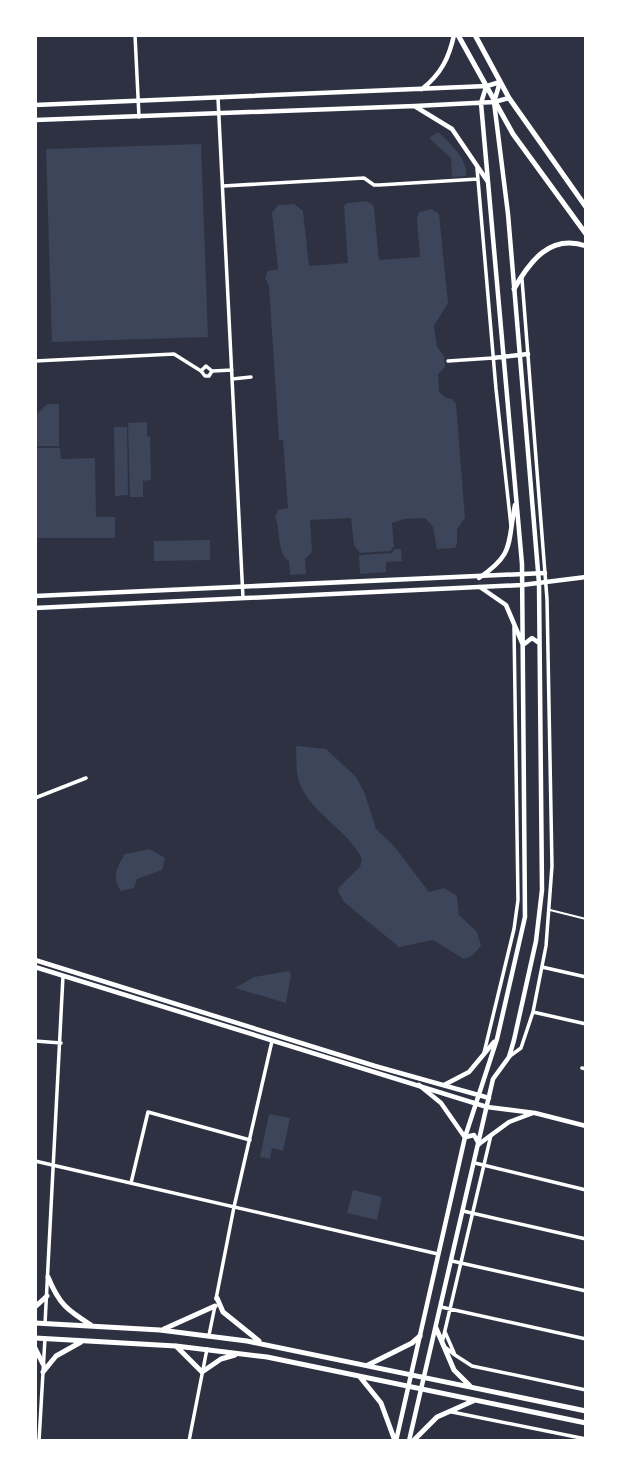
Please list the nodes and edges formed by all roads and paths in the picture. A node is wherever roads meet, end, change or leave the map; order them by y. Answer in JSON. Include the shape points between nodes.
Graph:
{"nodes":[{"id":1,"x":135,"y":35,"type":"edge"},
{"id":2,"x":456,"y":35,"type":"edge"},
{"id":3,"x":475,"y":35,"type":"edge"},
{"id":4,"x":500,"y":82,"type":"junction"},
{"id":5,"x":486,"y":86,"type":"junction"},
{"id":6,"x":422,"y":89,"type":"junction"},
{"id":7,"x":509,"y":97,"type":"junction"},
{"id":8,"x":218,"y":98,"type":"junction"},
{"id":9,"x":138,"y":102,"type":"junction"},
{"id":10,"x":494,"y":102,"type":"junction"},
{"id":11,"x":481,"y":103,"type":"junction"},
{"id":12,"x":35,"y":105,"type":"edge"},
{"id":13,"x":415,"y":106,"type":"junction"},
{"id":14,"x":219,"y":114,"type":"junction"},
{"id":15,"x":139,"y":117,"type":"junction"},
{"id":16,"x":35,"y":120,"type":"edge"},
{"id":17,"x":477,"y":166,"type":"junction"},
{"id":18,"x":478,"y":179,"type":"junction"},
{"id":19,"x":489,"y":183,"type":"junction"},
{"id":20,"x":223,"y":186,"type":"junction"},
{"id":21,"x":584,"y":205,"type":"edge"},
{"id":22,"x":570,"y":214,"type":"junction"},
{"id":23,"x":586,"y":234,"type":"edge"},
{"id":24,"x":586,"y":246,"type":"edge"},
{"id":25,"x":521,"y":276,"type":"junction"},
{"id":26,"x":514,"y":289,"type":"junction"},
{"id":27,"x":528,"y":354,"type":"junction"},
{"id":28,"x":520,"y":355,"type":"junction"},
{"id":29,"x":503,"y":357,"type":"junction"},
{"id":30,"x":493,"y":358,"type":"junction"},
{"id":31,"x":35,"y":361,"type":"edge"},
{"id":32,"x":448,"y":361,"type":"dead end"},
{"id":33,"x":232,"y":370,"type":"junction"},
{"id":34,"x":251,"y":377,"type":"dead end"},
{"id":35,"x":232,"y":379,"type":"junction"},
{"id":36,"x":516,"y":498,"type":"junction"},
{"id":37,"x":510,"y":526,"type":"junction"},
{"id":38,"x":545,"y":573,"type":"junction"},
{"id":39,"x":538,"y":574,"type":"junction"},
{"id":40,"x":522,"y":575,"type":"junction"},
{"id":41,"x":586,"y":577,"type":"edge"},
{"id":42,"x":479,"y":578,"type":"junction"},
{"id":43,"x":539,"y":583,"type":"junction"},
{"id":44,"x":546,"y":583,"type":"junction"},
{"id":45,"x":522,"y":585,"type":"junction"},
{"id":46,"x":242,"y":586,"type":"junction"},
{"id":47,"x":480,"y":587,"type":"junction"},
{"id":48,"x":35,"y":596,"type":"edge"},
{"id":49,"x":243,"y":598,"type":"junction"},
{"id":50,"x":35,"y":608,"type":"edge"},
{"id":51,"x":514,"y":625,"type":"junction"},
{"id":52,"x":539,"y":643,"type":"junction"},
{"id":53,"x":523,"y":645,"type":"junction"},
{"id":54,"x":86,"y":778,"type":"dead end"},
{"id":55,"x":35,"y":798,"type":"edge"},
{"id":56,"x":549,"y":910,"type":"junction"},
{"id":57,"x":586,"y":919,"type":"edge"},
{"id":58,"x":35,"y":960,"type":"edge"},
{"id":59,"x":35,"y":967,"type":"edge"},
{"id":60,"x":542,"y":967,"type":"junction"},
{"id":61,"x":63,"y":975,"type":"junction"},
{"id":62,"x":586,"y":976,"type":"edge"},
{"id":63,"x":533,"y":1012,"type":"junction"},
{"id":64,"x":586,"y":1024,"type":"edge"},
{"id":65,"x":497,"y":1039,"type":"junction"},
{"id":66,"x":35,"y":1041,"type":"edge"},
{"id":67,"x":272,"y":1041,"type":"junction"},
{"id":68,"x":61,"y":1043,"type":"junction"},
{"id":69,"x":483,"y":1057,"type":"junction"},
{"id":70,"x":509,"y":1057,"type":"junction"},
{"id":71,"x":419,"y":1085,"type":"junction"},
{"id":72,"x":444,"y":1085,"type":"junction"},
{"id":73,"x":478,"y":1095,"type":"junction"},
{"id":74,"x":489,"y":1098,"type":"junction"},
{"id":75,"x":476,"y":1103,"type":"junction"},
{"id":76,"x":487,"y":1107,"type":"junction"},
{"id":77,"x":535,"y":1113,"type":"junction"},
{"id":78,"x":586,"y":1126,"type":"edge"},
{"id":79,"x":491,"y":1133,"type":"junction"},
{"id":80,"x":465,"y":1137,"type":"junction"},
{"id":81,"x":250,"y":1140,"type":"junction"},
{"id":82,"x":479,"y":1144,"type":"junction"},
{"id":83,"x":35,"y":1161,"type":"edge"},
{"id":84,"x":475,"y":1163,"type":"junction"},
{"id":85,"x":54,"y":1165,"type":"junction"},
{"id":86,"x":484,"y":1165,"type":"junction"},
{"id":87,"x":131,"y":1183,"type":"junction"},
{"id":88,"x":586,"y":1190,"type":"edge"},
{"id":89,"x":234,"y":1207,"type":"junction"},
{"id":90,"x":463,"y":1211,"type":"junction"},
{"id":91,"x":472,"y":1213,"type":"junction"},
{"id":92,"x":586,"y":1239,"type":"edge"},
{"id":93,"x":438,"y":1254,"type":"junction"},
{"id":94,"x":452,"y":1261,"type":"junction"},
{"id":95,"x":461,"y":1263,"type":"junction"},
{"id":96,"x":48,"y":1277,"type":"junction"},
{"id":97,"x":586,"y":1291,"type":"edge"},
{"id":98,"x":47,"y":1296,"type":"junction"},
{"id":99,"x":217,"y":1298,"type":"junction"},
{"id":100,"x":215,"y":1306,"type":"junction"},
{"id":101,"x":35,"y":1307,"type":"edge"},
{"id":102,"x":441,"y":1307,"type":"junction"},
{"id":103,"x":450,"y":1309,"type":"junction"},
{"id":104,"x":35,"y":1323,"type":"edge"},
{"id":105,"x":46,"y":1324,"type":"junction"},
{"id":106,"x":93,"y":1326,"type":"junction"},
{"id":107,"x":436,"y":1328,"type":"junction"},
{"id":108,"x":160,"y":1330,"type":"junction"},
{"id":109,"x":445,"y":1332,"type":"junction"},
{"id":110,"x":209,"y":1335,"type":"junction"},
{"id":111,"x":420,"y":1336,"type":"junction"},
{"id":112,"x":35,"y":1338,"type":"edge"},
{"id":113,"x":45,"y":1338,"type":"junction"},
{"id":114,"x":586,"y":1339,"type":"edge"},
{"id":115,"x":83,"y":1340,"type":"junction"},
{"id":116,"x":261,"y":1343,"type":"junction"},
{"id":117,"x":442,"y":1345,"type":"junction"},
{"id":118,"x":176,"y":1346,"type":"junction"},
{"id":119,"x":35,"y":1348,"type":"edge"},
{"id":120,"x":207,"y":1349,"type":"junction"},
{"id":121,"x":241,"y":1353,"type":"junction"},
{"id":122,"x":456,"y":1355,"type":"junction"},
{"id":123,"x":43,"y":1364,"type":"junction"},
{"id":124,"x":366,"y":1366,"type":"junction"},
{"id":125,"x":43,"y":1371,"type":"junction"},
{"id":126,"x":202,"y":1371,"type":"junction"},
{"id":127,"x":410,"y":1375,"type":"junction"},
{"id":128,"x":360,"y":1377,"type":"junction"},
{"id":129,"x":424,"y":1378,"type":"junction"},
{"id":130,"x":408,"y":1387,"type":"junction"},
{"id":131,"x":473,"y":1388,"type":"junction"},
{"id":132,"x":421,"y":1390,"type":"junction"},
{"id":133,"x":586,"y":1390,"type":"edge"},
{"id":134,"x":473,"y":1401,"type":"junction"},
{"id":135,"x":450,"y":1411,"type":"junction"},
{"id":136,"x":586,"y":1411,"type":"edge"},
{"id":137,"x":586,"y":1423,"type":"edge"},
{"id":138,"x":586,"y":1439,"type":"edge"},
{"id":139,"x":39,"y":1441,"type":"edge"},
{"id":140,"x":189,"y":1441,"type":"edge"},
{"id":141,"x":396,"y":1441,"type":"edge"},
{"id":142,"x":411,"y":1441,"type":"edge"}],
"edges":[{"from":1,"to":9,"type":"street"},
{"from":2,"to":5,"type":"main road"},
{"from":2,"to":6,"type":"main road","via":[[442,70]]},
{"from":3,"to":4,"type":"main road"},
{"from":4,"to":5,"type":"main road"},
{"from":4,"to":7,"type":"main road"},
{"from":4,"to":10,"type":"main road"},
{"from":5,"to":6,"type":"main road"},
{"from":5,"to":10,"type":"main road"},
{"from":5,"to":11,"type":"main road"},
{"from":6,"to":8,"type":"main road"},
{"from":7,"to":10,"type":"main road"},
{"from":7,"to":21,"type":"main road"},
{"from":8,"to":9,"type":"main road"},
{"from":8,"to":14,"type":"street"},
{"from":9,"to":12,"type":"main road"},
{"from":9,"to":15,"type":"street"},
{"from":10,"to":11,"type":"main road"},
{"from":10,"to":22,"type":"main road"},
{"from":10,"to":26,"type":"main road"},
{"from":11,"to":13,"type":"main road"},
{"from":11,"to":19,"type":"main road"},
{"from":13,"to":14,"type":"main road"},
{"from":13,"to":17,"type":"main road","via":[[452,130]]},
{"from":14,"to":15,"type":"main road"},
{"from":14,"to":20,"type":"street"},
{"from":15,"to":16,"type":"main road"},
{"from":17,"to":18,"type":"street"},
{"from":17,"to":19,"type":"main road"},
{"from":18,"to":20,"type":"street","via":[[374,185],[364,178]]},
{"from":18,"to":30,"type":"street"},
{"from":19,"to":29,"type":"main road"},
{"from":20,"to":33,"type":"street"},
{"from":21,"to":22,"type":"main road"},
{"from":22,"to":23,"type":"main road"},
{"from":24,"to":25,"type":"main road","via":[[554,244]]},
{"from":25,"to":26,"type":"main road"},
{"from":25,"to":27,"type":"street"},
{"from":26,"to":28,"type":"main road"},
{"from":27,"to":28,"type":"main road"},
{"from":27,"to":38,"type":"street"},
{"from":28,"to":29,"type":"main road"},
{"from":28,"to":39,"type":"main road"},
{"from":29,"to":30,"type":"main road"},
{"from":29,"to":36,"type":"main road"},
{"from":30,"to":32,"type":"street"},
{"from":30,"to":37,"type":"street"},
{"from":31,"to":33,"type":"street","via":[[174,354],[207,377],[212,371]]},
{"from":33,"to":35,"type":"street"},
{"from":34,"to":35,"type":"street"},
{"from":35,"to":46,"type":"street"},
{"from":36,"to":37,"type":"main road"},
{"from":36,"to":40,"type":"main road"},
{"from":37,"to":42,"type":"main road","via":[[503,559]]},
{"from":38,"to":39,"type":"main road"},
{"from":38,"to":44,"type":"street"},
{"from":39,"to":40,"type":"main road"},
{"from":39,"to":43,"type":"main road"},
{"from":40,"to":42,"type":"main road"},
{"from":40,"to":45,"type":"main road"},
{"from":41,"to":44,"type":"main road"},
{"from":42,"to":46,"type":"main road"},
{"from":43,"to":44,"type":"main road"},
{"from":43,"to":45,"type":"main road"},
{"from":43,"to":52,"type":"main road"},
{"from":44,"to":56,"type":"street"},
{"from":45,"to":47,"type":"main road"},
{"from":45,"to":53,"type":"main road"},
{"from":46,"to":48,"type":"main road"},
{"from":46,"to":49,"type":"street"},
{"from":47,"to":49,"type":"main road"},
{"from":47,"to":51,"type":"main road","via":[[506,605]]},
{"from":49,"to":50,"type":"main road"},
{"from":51,"to":53,"type":"main road"},
{"from":51,"to":69,"type":"street","via":[[517,900]]},
{"from":52,"to":53,"type":"main road","via":[[532,638]]},
{"from":52,"to":70,"type":"main road","via":[[540,915]]},
{"from":53,"to":65,"type":"main road","via":[[525,917]]},
{"from":54,"to":55,"type":"street"},
{"from":56,"to":57,"type":"lane"},
{"from":56,"to":60,"type":"street"},
{"from":58,"to":72,"type":"main road"},
{"from":59,"to":61,"type":"main road"},
{"from":60,"to":62,"type":"street"},
{"from":60,"to":63,"type":"street"},
{"from":61,"to":67,"type":"main road"},
{"from":61,"to":68,"type":"street"},
{"from":63,"to":64,"type":"street"},
{"from":63,"to":70,"type":"street","via":[[521,1048]]},
{"from":65,"to":69,"type":"main road"},
{"from":65,"to":73,"type":"main road"},
{"from":66,"to":68,"type":"street"},
{"from":67,"to":71,"type":"main road"},
{"from":67,"to":81,"type":"street"},
{"from":68,"to":85,"type":"street"},
{"from":69,"to":72,"type":"main road","via":[[469,1072]]},
{"from":70,"to":74,"type":"main road","via":[[493,1079]]},
{"from":71,"to":75,"type":"main road"},
{"from":71,"to":80,"type":"main road","via":[[441,1103]]},
{"from":72,"to":73,"type":"main road"},
{"from":73,"to":74,"type":"main road"},
{"from":73,"to":75,"type":"main road"},
{"from":74,"to":76,"type":"main road"},
{"from":75,"to":76,"type":"main road"},
{"from":75,"to":80,"type":"main road"},
{"from":76,"to":77,"type":"main road"},
{"from":76,"to":82,"type":"main road"},
{"from":77,"to":78,"type":"main road"},
{"from":77,"to":79,"type":"main road"},
{"from":79,"to":82,"type":"main road"},
{"from":79,"to":86,"type":"street"},
{"from":80,"to":82,"type":"main road","via":[[474,1135]]},
{"from":80,"to":93,"type":"main road"},
{"from":81,"to":87,"type":"street","via":[[148,1112]]},
{"from":81,"to":89,"type":"street"},
{"from":82,"to":84,"type":"main road"},
{"from":83,"to":85,"type":"street"},
{"from":84,"to":86,"type":"street"},
{"from":84,"to":90,"type":"main road"},
{"from":85,"to":87,"type":"street"},
{"from":85,"to":96,"type":"street"},
{"from":86,"to":88,"type":"street"},
{"from":86,"to":91,"type":"street"},
{"from":87,"to":89,"type":"street"},
{"from":89,"to":93,"type":"street"},
{"from":89,"to":99,"type":"street"},
{"from":90,"to":91,"type":"street"},
{"from":90,"to":94,"type":"main road"},
{"from":91,"to":92,"type":"street"},
{"from":91,"to":95,"type":"street"},
{"from":93,"to":111,"type":"main road"},
{"from":94,"to":95,"type":"street"},
{"from":94,"to":102,"type":"main road"},
{"from":95,"to":97,"type":"street"},
{"from":95,"to":103,"type":"street"},
{"from":96,"to":98,"type":"street"},
{"from":96,"to":106,"type":"main road","via":[[58,1301]]},
{"from":98,"to":101,"type":"main road"},
{"from":98,"to":105,"type":"street"},
{"from":99,"to":100,"type":"street"},
{"from":99,"to":116,"type":"main road","via":[[223,1312]]},
{"from":100,"to":108,"type":"main road"},
{"from":100,"to":110,"type":"street"},
{"from":102,"to":103,"type":"street"},
{"from":102,"to":107,"type":"main road"},
{"from":103,"to":109,"type":"street"},
{"from":103,"to":114,"type":"street"},
{"from":104,"to":105,"type":"main road"},
{"from":105,"to":106,"type":"main road"},
{"from":106,"to":108,"type":"main road"},
{"from":107,"to":117,"type":"main road"},
{"from":107,"to":129,"type":"main road"},
{"from":108,"to":110,"type":"main road"},
{"from":109,"to":117,"type":"street"},
{"from":109,"to":122,"type":"street"},
{"from":110,"to":116,"type":"main road"},
{"from":111,"to":124,"type":"main road"},
{"from":111,"to":127,"type":"main road"},
{"from":112,"to":113,"type":"main road"},
{"from":113,"to":115,"type":"main road"},
{"from":113,"to":123,"type":"street"},
{"from":115,"to":118,"type":"main road"},
{"from":115,"to":125,"type":"main road","via":[[56,1356]]},
{"from":116,"to":124,"type":"main road"},
{"from":117,"to":122,"type":"street"},
{"from":117,"to":131,"type":"main road","via":[[454,1370]]},
{"from":118,"to":120,"type":"main road"},
{"from":118,"to":126,"type":"main road"},
{"from":119,"to":123,"type":"main road"},
{"from":120,"to":121,"type":"main road"},
{"from":120,"to":126,"type":"street"},
{"from":121,"to":126,"type":"main road"},
{"from":121,"to":128,"type":"main road"},
{"from":122,"to":133,"type":"street","via":[[472,1366]]},
{"from":123,"to":125,"type":"street"},
{"from":124,"to":127,"type":"main road"},
{"from":125,"to":139,"type":"street"},
{"from":126,"to":140,"type":"street"},
{"from":127,"to":129,"type":"main road"},
{"from":127,"to":130,"type":"main road"},
{"from":128,"to":130,"type":"main road"},
{"from":128,"to":141,"type":"main road","via":[[381,1403]]},
{"from":129,"to":131,"type":"main road"},
{"from":129,"to":132,"type":"main road"},
{"from":130,"to":132,"type":"main road"},
{"from":130,"to":141,"type":"main road"},
{"from":131,"to":136,"type":"main road"},
{"from":132,"to":134,"type":"main road"},
{"from":132,"to":142,"type":"main road"},
{"from":134,"to":135,"type":"main road"},
{"from":134,"to":137,"type":"main road"},
{"from":135,"to":138,"type":"street"},
{"from":135,"to":142,"type":"main road"}]}
